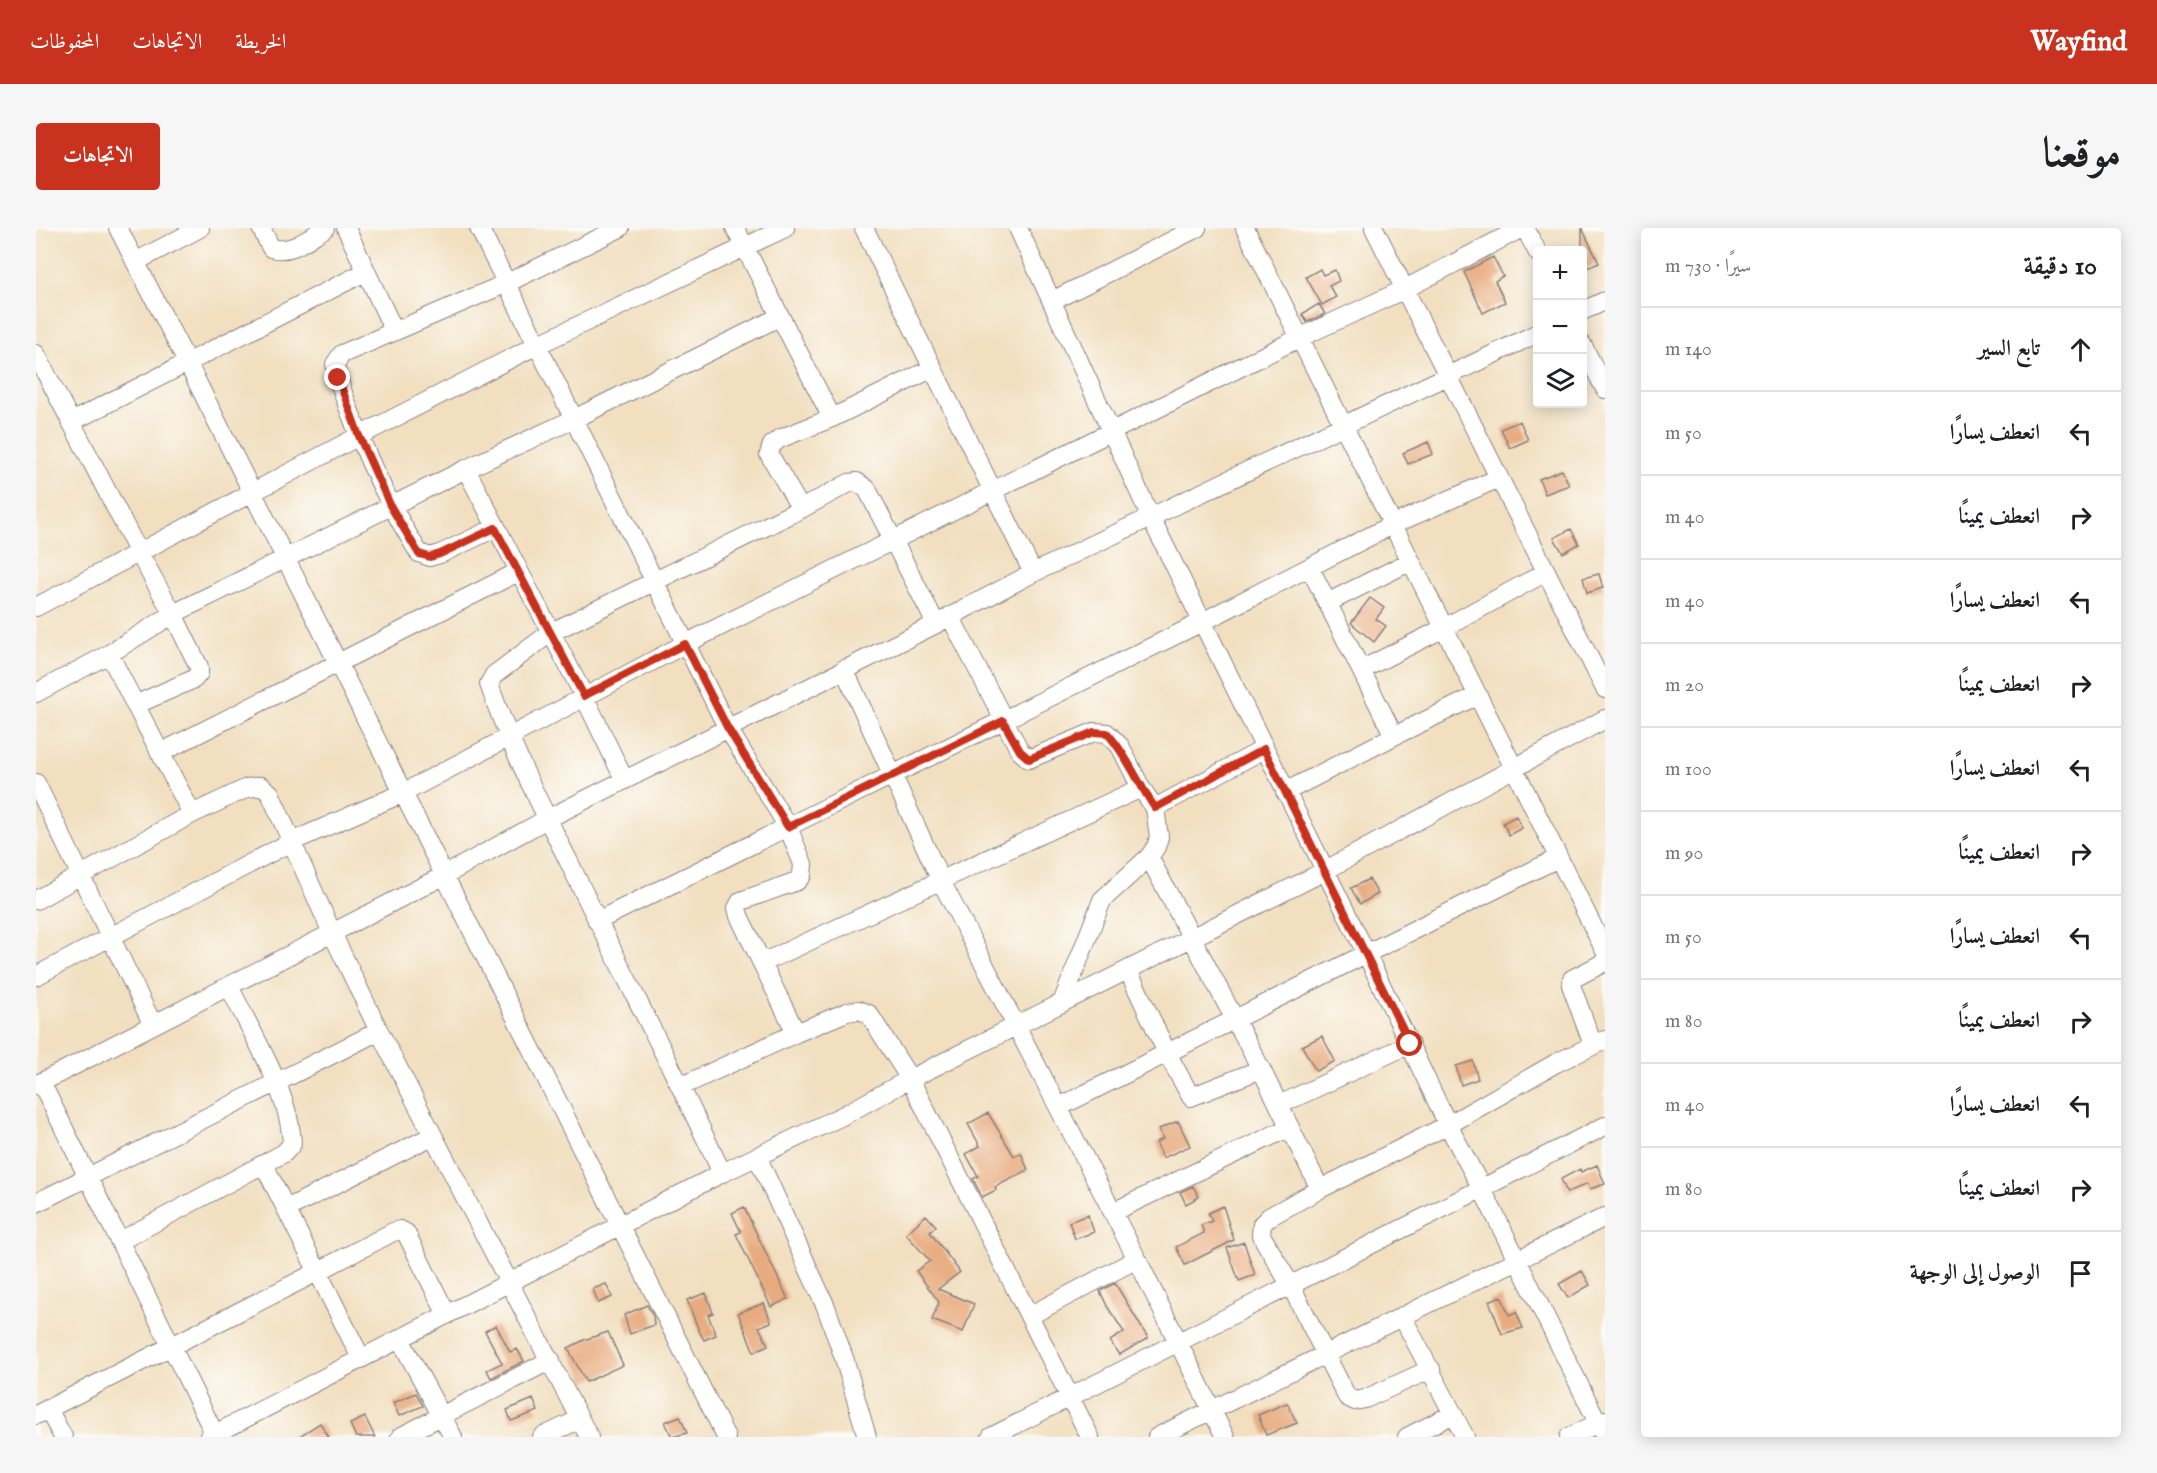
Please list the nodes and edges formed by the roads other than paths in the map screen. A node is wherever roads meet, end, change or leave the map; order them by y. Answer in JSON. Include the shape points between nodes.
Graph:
{"nodes":[{"id":1,"x":118,"y":228,"type":"edge"},
{"id":2,"x":200,"y":228,"type":"edge"},
{"id":3,"x":261,"y":228,"type":"edge"},
{"id":4,"x":325,"y":228,"type":"edge"},
{"id":5,"x":346,"y":228,"type":"edge"},
{"id":6,"x":479,"y":228,"type":"edge"},
{"id":7,"x":620,"y":228,"type":"edge"},
{"id":8,"x":735,"y":228,"type":"edge"},
{"id":9,"x":785,"y":228,"type":"edge"},
{"id":10,"x":864,"y":228,"type":"edge"},
{"id":11,"x":1018,"y":228,"type":"edge"},
{"id":12,"x":1197,"y":228,"type":"edge"},
{"id":13,"x":1245,"y":228,"type":"edge"},
{"id":14,"x":1374,"y":228,"type":"edge"},
{"id":15,"x":1524,"y":228,"type":"edge"},
{"id":16,"x":1534,"y":246,"type":"edge"},
{"id":17,"x":745,"y":248,"type":"junction"},
{"id":18,"x":135,"y":262,"type":"junction"},
{"id":19,"x":365,"y":272,"type":"junction"},
{"id":20,"x":507,"y":284,"type":"junction"},
{"id":21,"x":1404,"y":289,"type":"junction"},
{"id":22,"x":1052,"y":300,"type":"junction"},
{"id":23,"x":1605,"y":301,"type":"edge"},
{"id":24,"x":1587,"y":309,"type":"edge"},
{"id":25,"x":779,"y":317,"type":"junction"},
{"id":26,"x":394,"y":331,"type":"junction"},
{"id":27,"x":1533,"y":335,"type":"edge"},
{"id":28,"x":1299,"y":338,"type":"junction"},
{"id":29,"x":537,"y":345,"type":"junction"},
{"id":30,"x":36,"y":354,"type":"edge"},
{"id":31,"x":1587,"y":354,"type":"edge"},
{"id":32,"x":187,"y":362,"type":"junction"},
{"id":33,"x":933,"y":368,"type":"junction"},
{"id":34,"x":1448,"y":376,"type":"junction"},
{"id":35,"x":1605,"y":389,"type":"edge"},
{"id":36,"x":832,"y":418,"type":"junction"},
{"id":37,"x":574,"y":419,"type":"junction"},
{"id":38,"x":71,"y":423,"type":"junction"},
{"id":39,"x":1343,"y":425,"type":"junction"},
{"id":40,"x":1112,"y":432,"type":"junction"},
{"id":41,"x":359,"y":436,"type":"junction"},
{"id":42,"x":466,"y":469,"type":"junction"},
{"id":43,"x":1499,"y":478,"type":"junction"},
{"id":44,"x":995,"y":491,"type":"junction"},
{"id":45,"x":253,"y":494,"type":"junction"},
{"id":46,"x":391,"y":507,"type":"junction"},
{"id":47,"x":801,"y":509,"type":"junction"},
{"id":48,"x":1151,"y":518,"type":"junction"},
{"id":49,"x":1392,"y":525,"type":"junction"},
{"id":50,"x":495,"y":528,"type":"junction"},
{"id":51,"x":894,"y":541,"type":"junction"},
{"id":52,"x":139,"y":553,"type":"junction"},
{"id":53,"x":286,"y":558,"type":"junction"},
{"id":54,"x":1411,"y":561,"type":"junction"},
{"id":55,"x":1310,"y":568,"type":"junction"},
{"id":56,"x":518,"y":572,"type":"junction"},
{"id":57,"x":1546,"y":572,"type":"junction"},
{"id":58,"x":1034,"y":573,"type":"junction"},
{"id":59,"x":654,"y":580,"type":"junction"},
{"id":60,"x":1327,"y":603,"type":"junction"},
{"id":61,"x":36,"y":607,"type":"edge"},
{"id":62,"x":173,"y":614,"type":"junction"},
{"id":63,"x":943,"y":620,"type":"junction"},
{"id":64,"x":1202,"y":622,"type":"junction"},
{"id":65,"x":1444,"y":628,"type":"junction"},
{"id":66,"x":550,"y":633,"type":"junction"},
{"id":67,"x":685,"y":644,"type":"junction"},
{"id":68,"x":110,"y":654,"type":"junction"},
{"id":69,"x":338,"y":663,"type":"junction"},
{"id":70,"x":844,"y":669,"type":"junction"},
{"id":71,"x":1361,"y":670,"type":"junction"},
{"id":72,"x":1605,"y":689,"type":"edge"},
{"id":73,"x":36,"y":693,"type":"edge"},
{"id":74,"x":584,"y":696,"type":"junction"},
{"id":75,"x":1478,"y":696,"type":"junction"},
{"id":76,"x":135,"y":705,"type":"junction"},
{"id":77,"x":1605,"y":719,"type":"edge"},
{"id":78,"x":1003,"y":721,"type":"junction"},
{"id":79,"x":727,"y":727,"type":"junction"},
{"id":80,"x":1394,"y":736,"type":"junction"},
{"id":81,"x":509,"y":738,"type":"junction"},
{"id":82,"x":1264,"y":749,"type":"junction"},
{"id":83,"x":160,"y":753,"type":"junction"},
{"id":84,"x":1514,"y":769,"type":"junction"},
{"id":85,"x":892,"y":774,"type":"junction"},
{"id":86,"x":624,"y":779,"type":"junction"},
{"id":87,"x":36,"y":783,"type":"edge"},
{"id":88,"x":1141,"y":788,"type":"junction"},
{"id":89,"x":1285,"y":792,"type":"junction"},
{"id":90,"x":404,"y":793,"type":"junction"},
{"id":91,"x":1155,"y":808,"type":"junction"},
{"id":92,"x":192,"y":814,"type":"junction"},
{"id":93,"x":547,"y":819,"type":"junction"},
{"id":94,"x":788,"y":827,"type":"junction"},
{"id":95,"x":291,"y":842,"type":"junction"},
{"id":96,"x":1149,"y":857,"type":"junction"},
{"id":97,"x":1558,"y":858,"type":"junction"},
{"id":98,"x":1324,"y":871,"type":"junction"},
{"id":99,"x":445,"y":875,"type":"junction"},
{"id":100,"x":82,"y":876,"type":"junction"},
{"id":101,"x":941,"y":880,"type":"junction"},
{"id":102,"x":36,"y":900,"type":"edge"},
{"id":103,"x":597,"y":921,"type":"junction"},
{"id":104,"x":332,"y":933,"type":"junction"},
{"id":105,"x":1192,"y":937,"type":"junction"},
{"id":106,"x":109,"y":938,"type":"junction"},
{"id":107,"x":1605,"y":951,"type":"edge"},
{"id":108,"x":1366,"y":953,"type":"junction"},
{"id":109,"x":1605,"y":962,"type":"edge"},
{"id":110,"x":762,"y":963,"type":"junction"},
{"id":111,"x":1128,"y":970,"type":"junction"},
{"id":112,"x":36,"y":976,"type":"edge"},
{"id":113,"x":228,"y":986,"type":"junction"},
{"id":114,"x":1062,"y":1003,"type":"junction"},
{"id":115,"x":1234,"y":1019,"type":"junction"},
{"id":116,"x":153,"y":1025,"type":"junction"},
{"id":117,"x":1017,"y":1027,"type":"junction"},
{"id":118,"x":379,"y":1031,"type":"junction"},
{"id":119,"x":796,"y":1033,"type":"junction"},
{"id":120,"x":1599,"y":1042,"type":"edge"},
{"id":121,"x":1410,"y":1044,"type":"junction"},
{"id":122,"x":1167,"y":1053,"type":"junction"},
{"id":123,"x":1261,"y":1069,"type":"junction"},
{"id":124,"x":910,"y":1079,"type":"junction"},
{"id":125,"x":39,"y":1083,"type":"edge"},
{"id":126,"x":277,"y":1084,"type":"junction"},
{"id":127,"x":682,"y":1086,"type":"junction"},
{"id":128,"x":1279,"y":1106,"type":"junction"},
{"id":129,"x":1059,"y":1107,"type":"junction"},
{"id":130,"x":1448,"y":1125,"type":"junction"},
{"id":131,"x":1290,"y":1127,"type":"junction"},
{"id":132,"x":1602,"y":1134,"type":"edge"},
{"id":133,"x":432,"y":1136,"type":"junction"},
{"id":134,"x":757,"y":1156,"type":"junction"},
{"id":135,"x":264,"y":1165,"type":"junction"},
{"id":136,"x":722,"y":1173,"type":"junction"},
{"id":137,"x":88,"y":1177,"type":"junction"},
{"id":138,"x":1320,"y":1189,"type":"junction"},
{"id":139,"x":1482,"y":1189,"type":"junction"},
{"id":140,"x":36,"y":1203,"type":"edge"},
{"id":141,"x":286,"y":1209,"type":"junction"},
{"id":142,"x":1113,"y":1212,"type":"junction"},
{"id":143,"x":1605,"y":1217,"type":"edge"},
{"id":144,"x":621,"y":1227,"type":"junction"},
{"id":145,"x":120,"y":1241,"type":"junction"},
{"id":146,"x":1137,"y":1259,"type":"junction"},
{"id":147,"x":1517,"y":1261,"type":"junction"},
{"id":148,"x":318,"y":1272,"type":"junction"},
{"id":149,"x":509,"y":1284,"type":"junction"},
{"id":150,"x":1291,"y":1287,"type":"junction"},
{"id":151,"x":447,"y":1315,"type":"junction"},
{"id":152,"x":1029,"y":1316,"type":"junction"},
{"id":153,"x":1402,"y":1316,"type":"junction"},
{"id":154,"x":400,"y":1339,"type":"junction"},
{"id":155,"x":1179,"y":1343,"type":"junction"},
{"id":156,"x":170,"y":1346,"type":"junction"},
{"id":157,"x":1326,"y":1355,"type":"junction"},
{"id":158,"x":361,"y":1358,"type":"junction"},
{"id":159,"x":551,"y":1360,"type":"junction"},
{"id":160,"x":1431,"y":1369,"type":"junction"},
{"id":161,"x":1070,"y":1398,"type":"junction"},
{"id":162,"x":1211,"y":1410,"type":"junction"},
{"id":163,"x":42,"y":1412,"type":"edge"},
{"id":164,"x":1453,"y":1414,"type":"junction"},
{"id":165,"x":442,"y":1415,"type":"junction"},
{"id":166,"x":580,"y":1419,"type":"junction"},
{"id":167,"x":1603,"y":1426,"type":"edge"},
{"id":168,"x":213,"y":1436,"type":"edge"},
{"id":169,"x":63,"y":1437,"type":"edge"},
{"id":170,"x":400,"y":1437,"type":"edge"},
{"id":171,"x":453,"y":1437,"type":"edge"},
{"id":172,"x":542,"y":1437,"type":"edge"},
{"id":173,"x":589,"y":1437,"type":"edge"},
{"id":174,"x":726,"y":1437,"type":"edge"},
{"id":175,"x":867,"y":1437,"type":"edge"},
{"id":176,"x":991,"y":1437,"type":"edge"},
{"id":177,"x":1090,"y":1437,"type":"edge"},
{"id":178,"x":1157,"y":1437,"type":"edge"},
{"id":179,"x":1225,"y":1437,"type":"edge"},
{"id":180,"x":1407,"y":1437,"type":"edge"},
{"id":181,"x":1465,"y":1437,"type":"edge"},
{"id":182,"x":1569,"y":1437,"type":"edge"}],
"edges":[{"from":1,"to":18,"type":"street"},
{"from":2,"to":18,"type":"street"},
{"from":3,"to":4,"type":"street","via":[[271,248],[282,251]]},
{"from":5,"to":19,"type":"street"},
{"from":6,"to":20,"type":"street"},
{"from":7,"to":20,"type":"street"},
{"from":8,"to":17,"type":"street"},
{"from":9,"to":17,"type":"street"},
{"from":10,"to":33,"type":"street"},
{"from":11,"to":22,"type":"street"},
{"from":12,"to":22,"type":"street"},
{"from":13,"to":28,"type":"street"},
{"from":14,"to":21,"type":"street"},
{"from":15,"to":16,"type":"street"},
{"from":15,"to":21,"type":"street"},
{"from":17,"to":25,"type":"street"},
{"from":17,"to":29,"type":"street"},
{"from":18,"to":32,"type":"street"},
{"from":19,"to":26,"type":"street"},
{"from":19,"to":32,"type":"street"},
{"from":20,"to":26,"type":"street"},
{"from":20,"to":29,"type":"street"},
{"from":21,"to":28,"type":"street"},
{"from":21,"to":34,"type":"street"},
{"from":22,"to":40,"type":"street"},
{"from":23,"to":24,"type":"street"},
{"from":25,"to":36,"type":"street"},
{"from":25,"to":37,"type":"street"},
{"from":26,"to":41,"type":"street","via":[[342,354],[335,364]]},
{"from":27,"to":34,"type":"street"},
{"from":28,"to":39,"type":"street"},
{"from":28,"to":40,"type":"street"},
{"from":29,"to":37,"type":"street"},
{"from":29,"to":41,"type":"street"},
{"from":30,"to":38,"type":"street"},
{"from":31,"to":35,"type":"street"},
{"from":32,"to":38,"type":"street"},
{"from":32,"to":45,"type":"street"},
{"from":33,"to":36,"type":"street"},
{"from":33,"to":44,"type":"street"},
{"from":34,"to":39,"type":"street"},
{"from":34,"to":43,"type":"street"},
{"from":36,"to":47,"type":"street","via":[[771,445],[770,454]]},
{"from":37,"to":42,"type":"street"},
{"from":37,"to":59,"type":"street"},
{"from":38,"to":52,"type":"street"},
{"from":39,"to":48,"type":"street"},
{"from":39,"to":49,"type":"street"},
{"from":40,"to":44,"type":"street"},
{"from":40,"to":48,"type":"street"},
{"from":41,"to":45,"type":"street"},
{"from":41,"to":46,"type":"street"},
{"from":42,"to":46,"type":"street"},
{"from":42,"to":50,"type":"street"},
{"from":43,"to":49,"type":"street"},
{"from":43,"to":57,"type":"street"},
{"from":44,"to":51,"type":"street"},
{"from":44,"to":58,"type":"street"},
{"from":45,"to":52,"type":"street"},
{"from":45,"to":53,"type":"street"},
{"from":46,"to":50,"type":"street","via":[[419,554],[430,557]]},
{"from":46,"to":53,"type":"street"},
{"from":47,"to":51,"type":"street","via":[[857,482],[867,489]]},
{"from":47,"to":59,"type":"street"},
{"from":48,"to":58,"type":"street"},
{"from":48,"to":64,"type":"street"},
{"from":49,"to":54,"type":"street"},
{"from":49,"to":55,"type":"street"},
{"from":50,"to":56,"type":"street"},
{"from":51,"to":63,"type":"street"},
{"from":51,"to":67,"type":"street"},
{"from":52,"to":61,"type":"street"},
{"from":52,"to":62,"type":"street"},
{"from":53,"to":62,"type":"street"},
{"from":53,"to":69,"type":"street"},
{"from":54,"to":60,"type":"street"},
{"from":54,"to":65,"type":"street"},
{"from":55,"to":60,"type":"street"},
{"from":55,"to":64,"type":"street"},
{"from":56,"to":66,"type":"street"},
{"from":56,"to":69,"type":"street"},
{"from":57,"to":65,"type":"street"},
{"from":57,"to":72,"type":"street"},
{"from":58,"to":63,"type":"street"},
{"from":59,"to":66,"type":"street"},
{"from":59,"to":67,"type":"street"},
{"from":60,"to":71,"type":"street"},
{"from":62,"to":68,"type":"street"},
{"from":62,"to":76,"type":"street","via":[[199,673],[194,679]]},
{"from":63,"to":70,"type":"street"},
{"from":63,"to":78,"type":"street"},
{"from":64,"to":78,"type":"street"},
{"from":64,"to":82,"type":"street"},
{"from":65,"to":71,"type":"street"},
{"from":65,"to":75,"type":"street"},
{"from":66,"to":74,"type":"street"},
{"from":66,"to":81,"type":"street","via":[[494,675],[489,684]]},
{"from":67,"to":74,"type":"street"},
{"from":67,"to":79,"type":"street"},
{"from":68,"to":73,"type":"street"},
{"from":68,"to":76,"type":"street"},
{"from":69,"to":83,"type":"street"},
{"from":69,"to":90,"type":"street"},
{"from":70,"to":79,"type":"street"},
{"from":70,"to":85,"type":"street"},
{"from":71,"to":80,"type":"street"},
{"from":74,"to":81,"type":"street"},
{"from":74,"to":86,"type":"street"},
{"from":75,"to":80,"type":"street"},
{"from":75,"to":84,"type":"street"},
{"from":76,"to":83,"type":"street"},
{"from":77,"to":84,"type":"street"},
{"from":78,"to":85,"type":"street"},
{"from":78,"to":88,"type":"street","via":[[1029,759],[1094,732],[1107,733],[1120,746]]},
{"from":79,"to":86,"type":"street"},
{"from":79,"to":94,"type":"street"},
{"from":80,"to":89,"type":"street"},
{"from":81,"to":90,"type":"street"},
{"from":81,"to":93,"type":"street"},
{"from":82,"to":89,"type":"street"},
{"from":82,"to":91,"type":"street"},
{"from":83,"to":92,"type":"street"},
{"from":84,"to":97,"type":"street"},
{"from":84,"to":98,"type":"street"},
{"from":85,"to":94,"type":"street"},
{"from":85,"to":101,"type":"street"},
{"from":86,"to":93,"type":"street"},
{"from":87,"to":100,"type":"street"},
{"from":88,"to":91,"type":"street"},
{"from":88,"to":101,"type":"street"},
{"from":89,"to":98,"type":"street"},
{"from":90,"to":95,"type":"street"},
{"from":90,"to":99,"type":"street"},
{"from":91,"to":96,"type":"street","via":[[1159,837]]},
{"from":92,"to":95,"type":"street","via":[[247,788],[261,786],[270,793]]},
{"from":92,"to":100,"type":"street"},
{"from":93,"to":99,"type":"street"},
{"from":93,"to":103,"type":"street"},
{"from":94,"to":103,"type":"street"},
{"from":94,"to":110,"type":"street","via":[[803,864],[802,875],[797,881],[741,902],[737,908]]},
{"from":95,"to":104,"type":"street"},
{"from":95,"to":106,"type":"street"},
{"from":96,"to":105,"type":"street"},
{"from":96,"to":114,"type":"street","via":[[1102,900]]},
{"from":97,"to":107,"type":"street"},
{"from":97,"to":108,"type":"street"},
{"from":98,"to":105,"type":"street"},
{"from":98,"to":108,"type":"street"},
{"from":99,"to":104,"type":"street"},
{"from":99,"to":144,"type":"street"},
{"from":100,"to":102,"type":"street"},
{"from":100,"to":106,"type":"street"},
{"from":101,"to":110,"type":"street"},
{"from":101,"to":117,"type":"street"},
{"from":103,"to":127,"type":"street"},
{"from":104,"to":113,"type":"street"},
{"from":104,"to":118,"type":"street"},
{"from":105,"to":111,"type":"street"},
{"from":105,"to":115,"type":"street"},
{"from":106,"to":112,"type":"street"},
{"from":106,"to":116,"type":"street"},
{"from":108,"to":115,"type":"street"},
{"from":108,"to":121,"type":"street"},
{"from":109,"to":120,"type":"street","via":[[1572,979],[1571,985]]},
{"from":110,"to":119,"type":"street"},
{"from":111,"to":114,"type":"street"},
{"from":111,"to":122,"type":"street"},
{"from":113,"to":116,"type":"street"},
{"from":113,"to":126,"type":"street"},
{"from":114,"to":117,"type":"street"},
{"from":115,"to":122,"type":"street"},
{"from":115,"to":123,"type":"street"},
{"from":116,"to":125,"type":"street"},
{"from":117,"to":124,"type":"street"},
{"from":117,"to":129,"type":"street"},
{"from":118,"to":126,"type":"street"},
{"from":118,"to":133,"type":"street"},
{"from":119,"to":124,"type":"street","via":[[847,1012],[859,1010],[869,1014]]},
{"from":119,"to":127,"type":"street"},
{"from":120,"to":130,"type":"street"},
{"from":121,"to":128,"type":"street"},
{"from":121,"to":130,"type":"street"},
{"from":122,"to":123,"type":"street","via":[[1191,1097]]},
{"from":122,"to":129,"type":"street"},
{"from":123,"to":128,"type":"street"},
{"from":124,"to":134,"type":"street"},
{"from":124,"to":152,"type":"street"},
{"from":125,"to":137,"type":"street"},
{"from":126,"to":135,"type":"street","via":[[292,1144]]},
{"from":126,"to":137,"type":"street"},
{"from":127,"to":136,"type":"street"},
{"from":128,"to":131,"type":"street"},
{"from":129,"to":142,"type":"street"},
{"from":130,"to":138,"type":"street"},
{"from":130,"to":139,"type":"street"},
{"from":131,"to":138,"type":"street"},
{"from":131,"to":142,"type":"street"},
{"from":132,"to":139,"type":"street"},
{"from":133,"to":141,"type":"street"},
{"from":133,"to":149,"type":"street"},
{"from":134,"to":136,"type":"street"},
{"from":134,"to":175,"type":"street","via":[[826,1307]]},
{"from":135,"to":141,"type":"street"},
{"from":135,"to":145,"type":"street"},
{"from":136,"to":144,"type":"street"},
{"from":137,"to":140,"type":"street"},
{"from":137,"to":145,"type":"street"},
{"from":138,"to":150,"type":"street","via":[[1262,1224],[1261,1235]]},
{"from":139,"to":147,"type":"street"},
{"from":139,"to":150,"type":"street"},
{"from":141,"to":148,"type":"street"},
{"from":142,"to":146,"type":"street"},
{"from":143,"to":147,"type":"street"},
{"from":144,"to":149,"type":"street"},
{"from":144,"to":174,"type":"street"},
{"from":145,"to":156,"type":"street"},
{"from":146,"to":152,"type":"street"},
{"from":146,"to":155,"type":"street"},
{"from":147,"to":153,"type":"street"},
{"from":147,"to":167,"type":"street"},
{"from":148,"to":151,"type":"street","via":[[400,1230],[406,1233]]},
{"from":148,"to":156,"type":"street"},
{"from":148,"to":158,"type":"street"},
{"from":149,"to":151,"type":"street"},
{"from":149,"to":159,"type":"street"},
{"from":150,"to":155,"type":"street"},
{"from":150,"to":157,"type":"street"},
{"from":151,"to":154,"type":"street"},
{"from":152,"to":161,"type":"street"},
{"from":153,"to":157,"type":"street"},
{"from":153,"to":160,"type":"street"},
{"from":154,"to":158,"type":"street"},
{"from":154,"to":165,"type":"street"},
{"from":155,"to":161,"type":"street"},
{"from":155,"to":162,"type":"street"},
{"from":156,"to":163,"type":"street"},
{"from":156,"to":168,"type":"street"},
{"from":157,"to":160,"type":"street","via":[[1347,1397],[1355,1401]]},
{"from":157,"to":162,"type":"street"},
{"from":158,"to":168,"type":"street"},
{"from":159,"to":165,"type":"street"},
{"from":159,"to":166,"type":"street"},
{"from":160,"to":164,"type":"street"},
{"from":161,"to":176,"type":"street"},
{"from":161,"to":177,"type":"street"},
{"from":162,"to":178,"type":"street"},
{"from":162,"to":179,"type":"street"},
{"from":163,"to":169,"type":"street"},
{"from":164,"to":180,"type":"street"},
{"from":164,"to":181,"type":"street"},
{"from":165,"to":170,"type":"street"},
{"from":165,"to":171,"type":"street"},
{"from":166,"to":172,"type":"street"},
{"from":166,"to":173,"type":"street"},
{"from":167,"to":182,"type":"street"}]}
